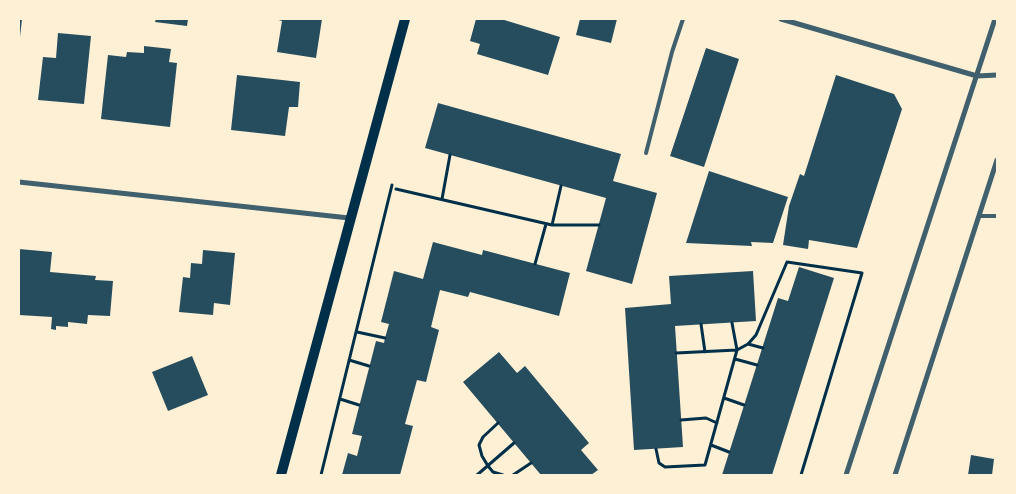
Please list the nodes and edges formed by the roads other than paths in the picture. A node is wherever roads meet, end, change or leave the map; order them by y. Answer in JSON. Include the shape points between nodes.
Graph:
{"nodes":[{"id":1,"x":404,"y":19,"type":"edge"},
{"id":2,"x":683,"y":19,"type":"edge"},
{"id":3,"x":781,"y":19,"type":"edge"},
{"id":4,"x":995,"y":19,"type":"edge"},
{"id":5,"x":997,"y":75,"type":"edge"},
{"id":6,"x":977,"y":76,"type":"junction"},
{"id":7,"x":646,"y":153,"type":"dead end"},
{"id":8,"x":997,"y":160,"type":"edge"},
{"id":9,"x":19,"y":182,"type":"edge"},
{"id":10,"x":979,"y":216,"type":"junction"},
{"id":11,"x":997,"y":216,"type":"edge"},
{"id":12,"x":349,"y":218,"type":"junction"},
{"id":13,"x":281,"y":475,"type":"edge"},
{"id":14,"x":846,"y":475,"type":"edge"},
{"id":15,"x":895,"y":475,"type":"edge"}],
"edges":[{"from":1,"to":12,"type":"main road"},
{"from":2,"to":7,"type":"lane"},
{"from":3,"to":6,"type":"street"},
{"from":4,"to":6,"type":"street"},
{"from":5,"to":6,"type":"street"},
{"from":6,"to":14,"type":"street"},
{"from":8,"to":10,"type":"street"},
{"from":9,"to":12,"type":"street"},
{"from":10,"to":11,"type":"lane"},
{"from":10,"to":15,"type":"street"},
{"from":12,"to":13,"type":"main road"}]}
